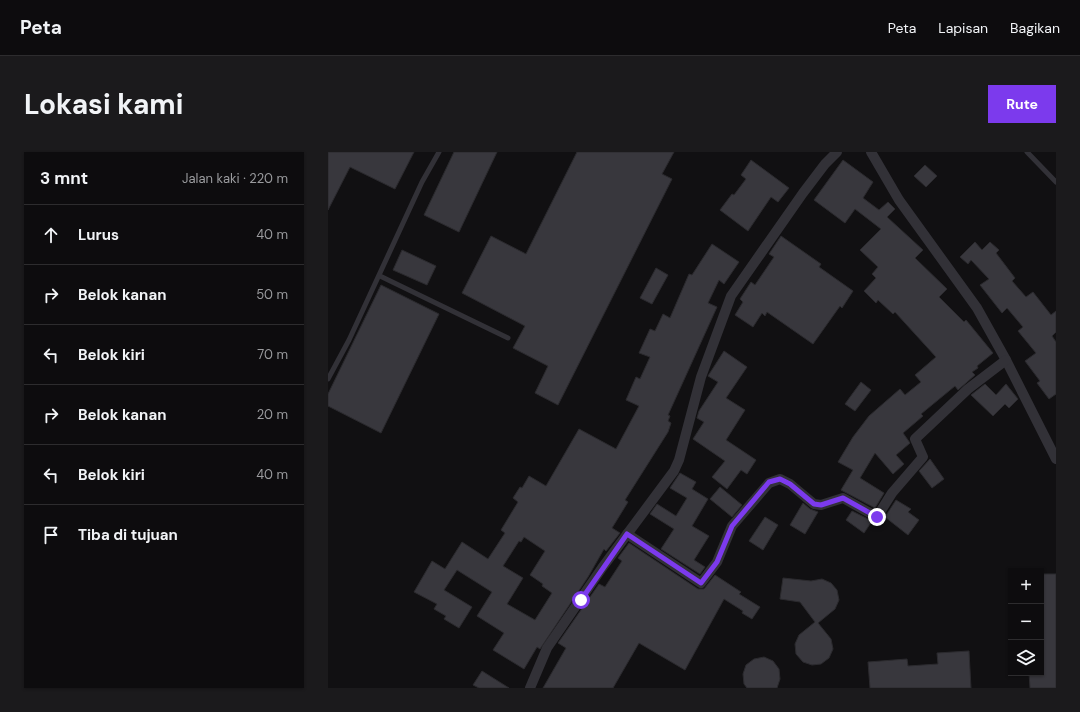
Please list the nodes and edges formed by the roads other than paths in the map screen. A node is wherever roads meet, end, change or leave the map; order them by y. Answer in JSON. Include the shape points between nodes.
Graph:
{"nodes":[{"id":1,"x":439,"y":152,"type":"edge"},
{"id":2,"x":837,"y":152,"type":"edge"},
{"id":3,"x":871,"y":152,"type":"edge"},
{"id":4,"x":1027,"y":152,"type":"edge"},
{"id":5,"x":1056,"y":182,"type":"edge"},
{"id":6,"x":380,"y":276,"type":"junction"},
{"id":7,"x":508,"y":338,"type":"dead end"},
{"id":8,"x":1006,"y":360,"type":"junction"},
{"id":9,"x":328,"y":380,"type":"edge"},
{"id":10,"x":1056,"y":459,"type":"edge"},
{"id":11,"x":627,"y":534,"type":"junction"},
{"id":12,"x":530,"y":688,"type":"edge"}],
"edges":[{"from":1,"to":6,"type":"lane","via":[[422,182]]},
{"from":2,"to":11,"type":"street","via":[[803,193],[732,296],[701,377],[679,460],[674,471]]},
{"from":3,"to":8,"type":"street","via":[[899,200],[976,308]]},
{"from":4,"to":5,"type":"lane"},
{"from":6,"to":7,"type":"lane"},
{"from":6,"to":9,"type":"lane"},
{"from":8,"to":10,"type":"street"},
{"from":8,"to":11,"type":"street","via":[[968,389],[915,439],[923,457],[892,493],[877,517],[843,498],[821,505],[814,504],[780,479],[769,482],[732,526],[717,562],[701,583]]},
{"from":11,"to":12,"type":"street","via":[[547,648]]}]}
